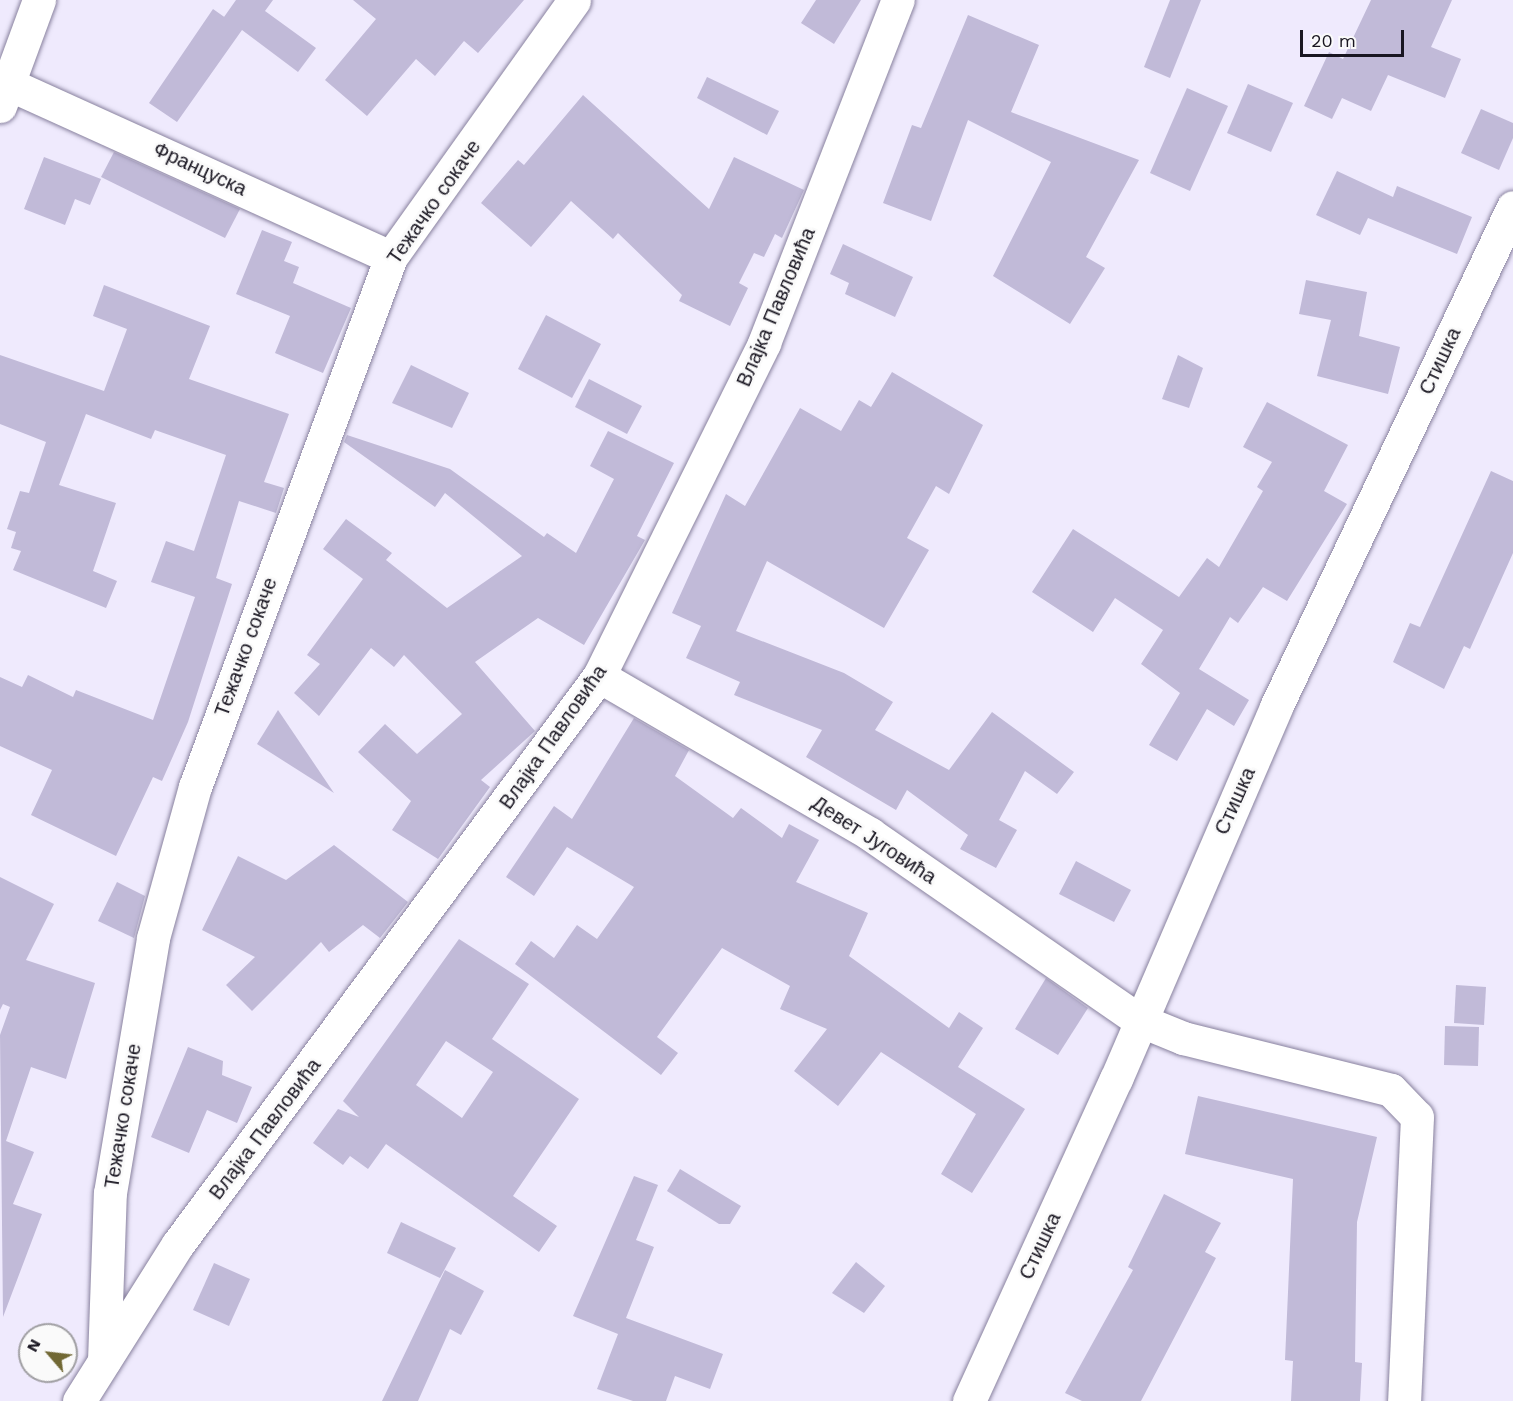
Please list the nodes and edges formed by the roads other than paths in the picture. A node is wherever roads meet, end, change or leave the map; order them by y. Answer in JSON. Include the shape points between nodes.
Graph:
{"nodes":[{"id":1,"x":39,"y":0,"type":"edge"},
{"id":2,"x":574,"y":0,"type":"edge"},
{"id":3,"x":898,"y":0,"type":"edge"},
{"id":4,"x":3,"y":89,"type":"edge"},
{"id":5,"x":1513,"y":207,"type":"edge"},
{"id":6,"x":391,"y":257,"type":"junction"},
{"id":7,"x":599,"y":676,"type":"junction"},
{"id":8,"x":1139,"y":1020,"type":"junction"},
{"id":9,"x":104,"y":1361,"type":"junction"},
{"id":10,"x":79,"y":1401,"type":"edge"},
{"id":11,"x":969,"y":1401,"type":"edge"},
{"id":12,"x":1404,"y":1401,"type":"edge"}],
"edges":[{"from":1,"to":4,"type":"street"},
{"from":2,"to":6,"type":"street","name":"Тежачко сокаче"},
{"from":3,"to":7,"type":"street","name":"Влајка Павловића","via":[[764,343]]},
{"from":4,"to":6,"type":"street","name":"Француска"},
{"from":5,"to":8,"type":"street","name":"Стишка","via":[[1276,707]]},
{"from":6,"to":9,"type":"street","name":"Тежачко сокаче","via":[[195,787],[153,938],[110,1193]]},
{"from":7,"to":8,"type":"street","name":"Девет Југовића","via":[[870,834]]},
{"from":7,"to":9,"type":"street","name":"Влајка Павловића","via":[[178,1244]]},
{"from":8,"to":11,"type":"street","name":"Стишка"},
{"from":8,"to":12,"type":"street","name":"Девет Југовића","via":[[1183,1038],[1391,1090],[1417,1117]]},
{"from":9,"to":10,"type":"street","name":"Влајка Павловића"}]}
